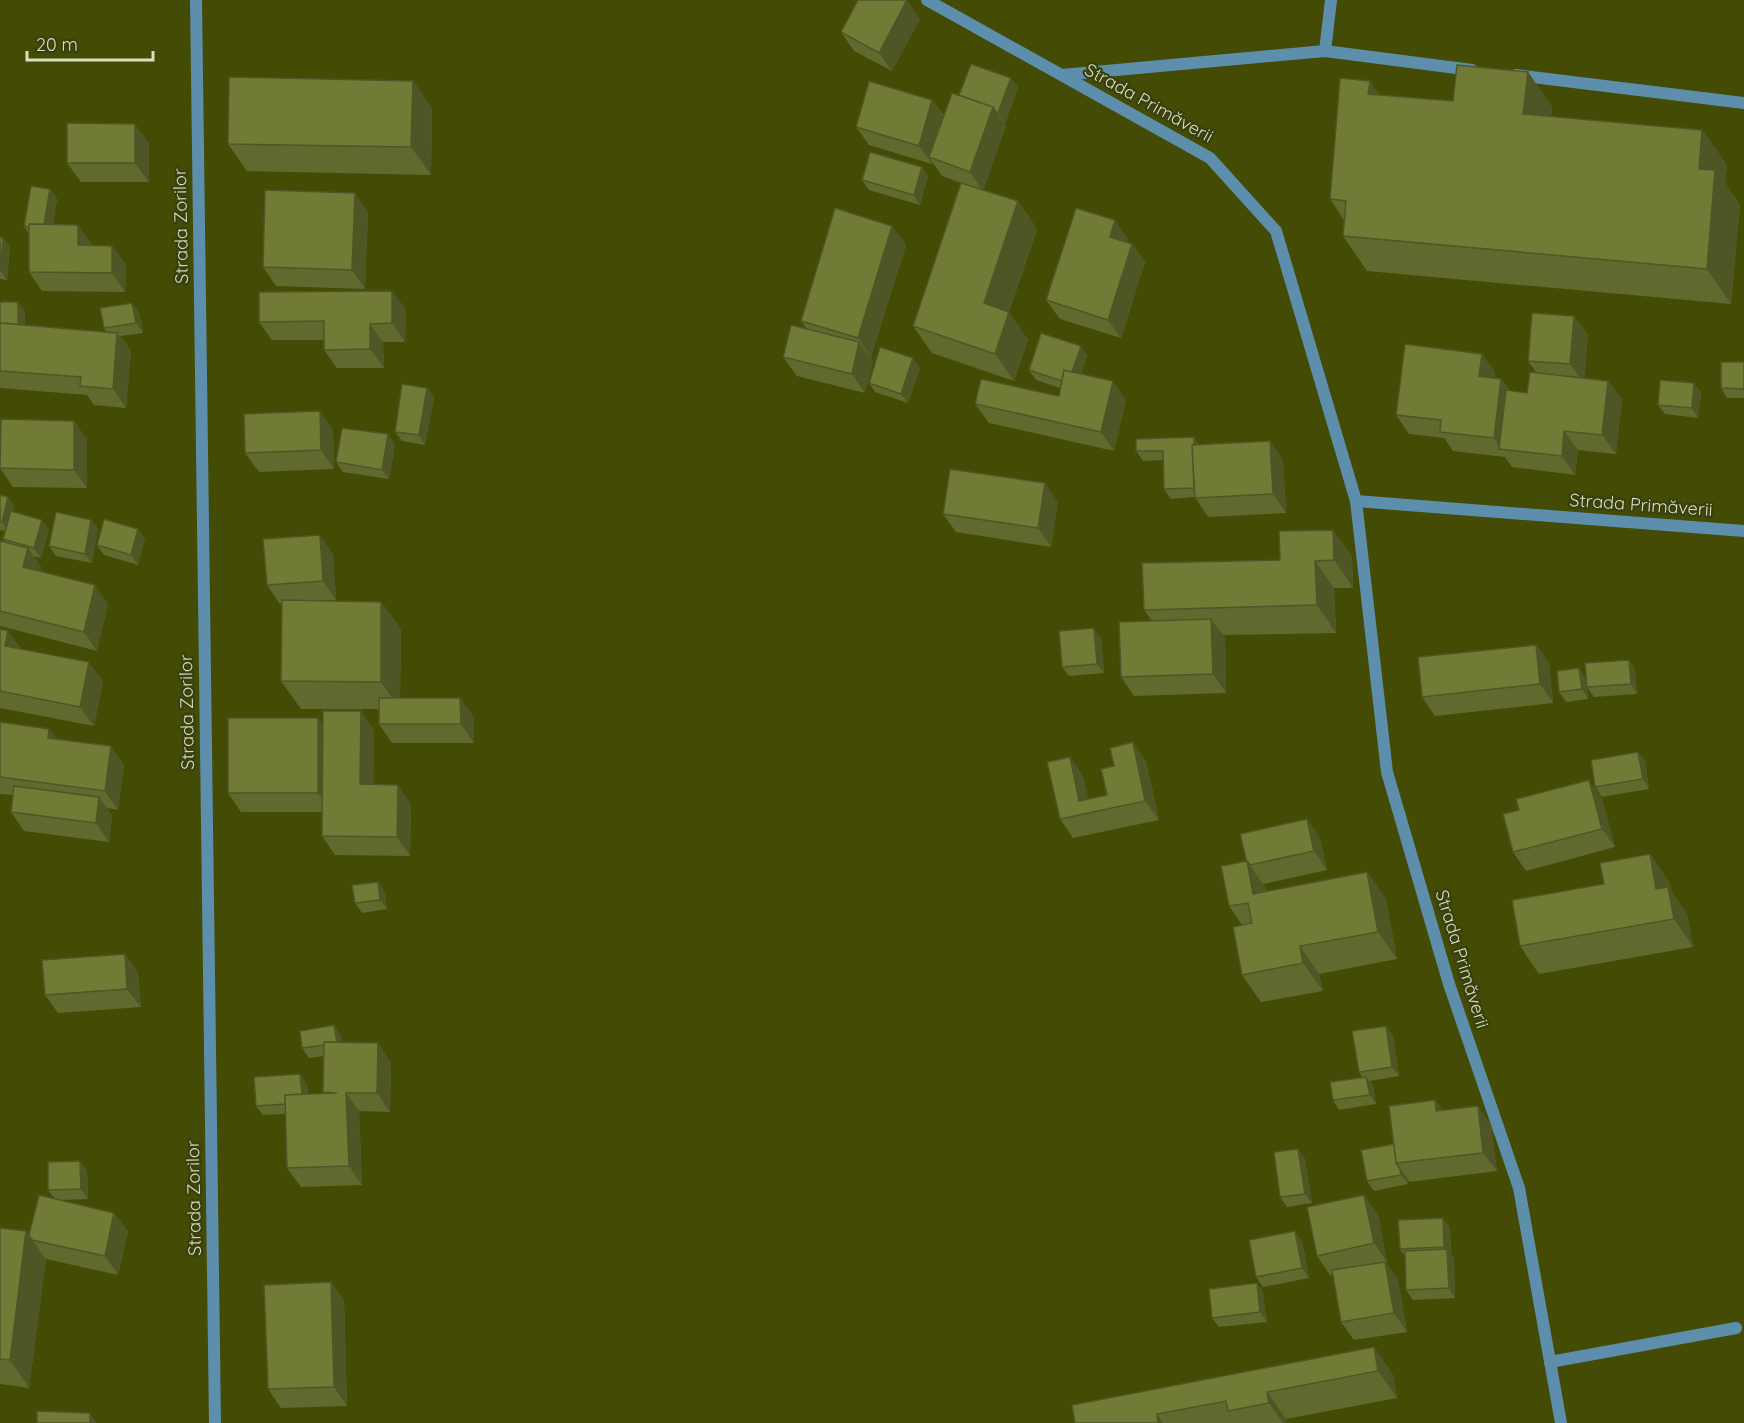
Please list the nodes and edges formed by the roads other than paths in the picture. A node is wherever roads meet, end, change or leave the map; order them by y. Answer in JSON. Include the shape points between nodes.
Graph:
{"nodes":[{"id":1,"x":196,"y":0,"type":"edge"},
{"id":2,"x":927,"y":0,"type":"edge"},
{"id":3,"x":1331,"y":0,"type":"edge"},
{"id":4,"x":1325,"y":51,"type":"junction"},
{"id":5,"x":1062,"y":75,"type":"junction"},
{"id":6,"x":1744,"y":103,"type":"edge"},
{"id":7,"x":1356,"y":501,"type":"junction"},
{"id":8,"x":1744,"y":531,"type":"edge"},
{"id":9,"x":1736,"y":1328,"type":"dead end"},
{"id":10,"x":1550,"y":1362,"type":"junction"},
{"id":11,"x":215,"y":1423,"type":"edge"},
{"id":12,"x":1561,"y":1423,"type":"edge"}],
"edges":[{"from":1,"to":11,"type":"street","name":"Strada Zorilor"},
{"from":2,"to":5,"type":"street","name":"Strada Primăverii"},
{"from":3,"to":4,"type":"street"},
{"from":4,"to":5,"type":"street"},
{"from":4,"to":6,"type":"street"},
{"from":5,"to":7,"type":"street","name":"Strada Primăverii","via":[[1210,158],[1276,231]]},
{"from":7,"to":8,"type":"street","name":"Strada Primăverii"},
{"from":7,"to":10,"type":"street","name":"Strada Primăverii","via":[[1387,772],[1449,984],[1519,1188]]},
{"from":9,"to":10,"type":"street"},
{"from":10,"to":12,"type":"street","name":"Strada Primăverii"}]}
